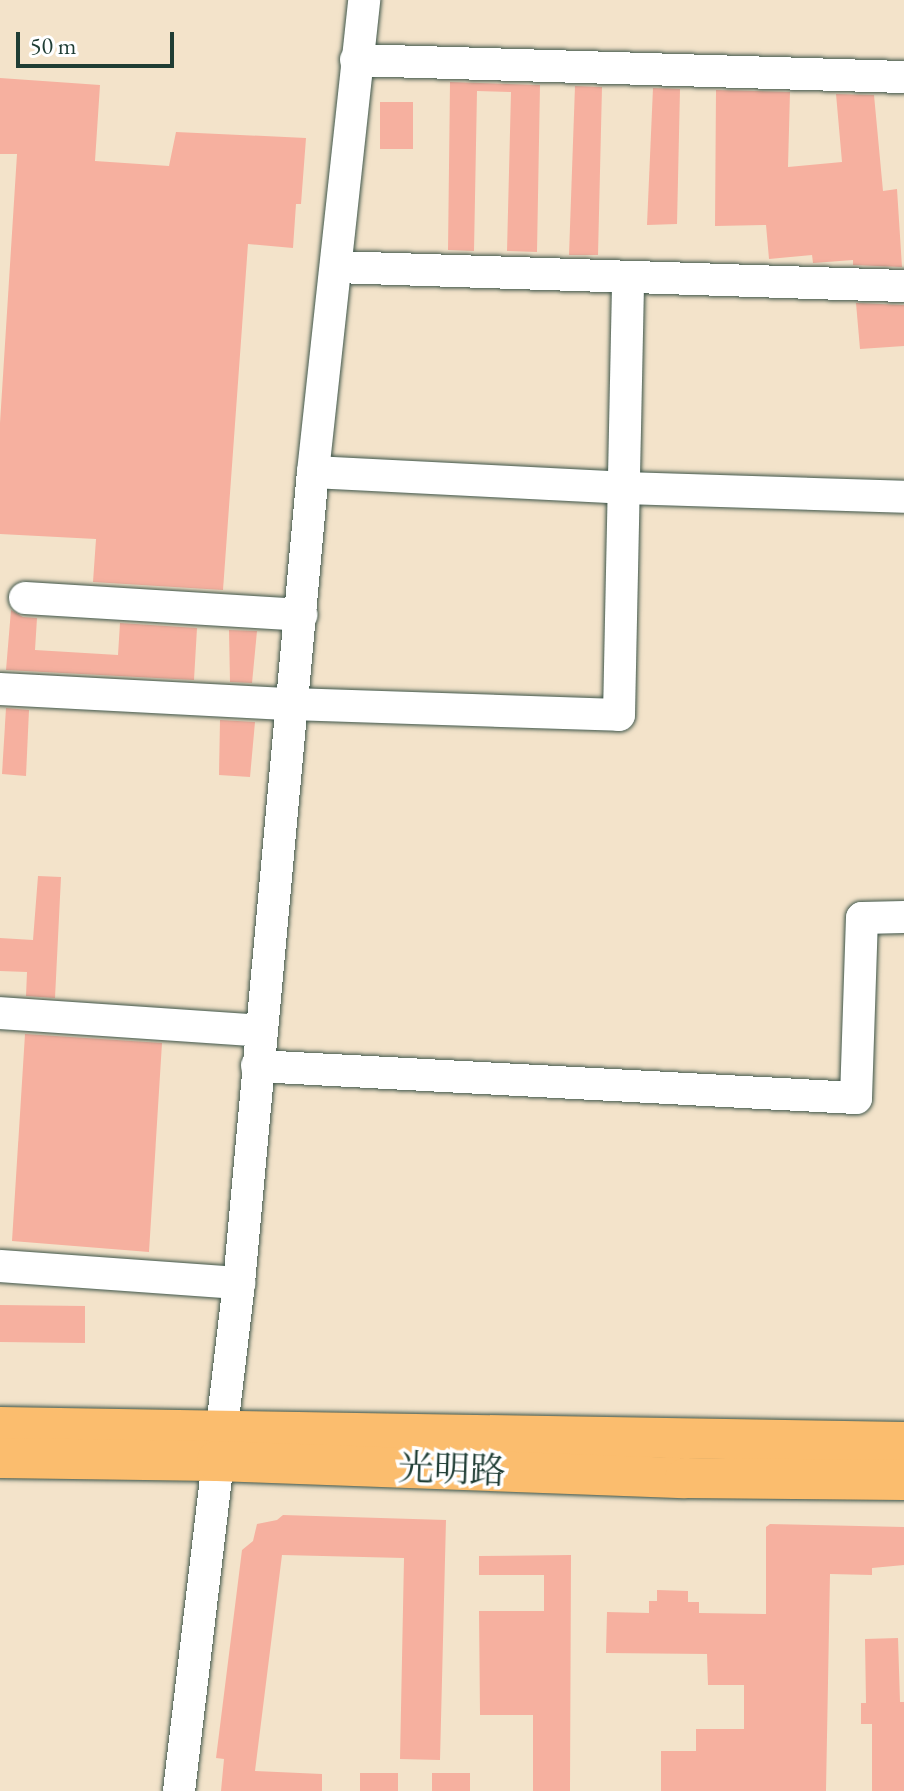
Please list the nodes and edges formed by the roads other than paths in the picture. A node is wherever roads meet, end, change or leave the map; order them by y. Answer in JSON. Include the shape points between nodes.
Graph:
{"nodes":[{"id":1,"x":364,"y":0,"type":"edge"},
{"id":2,"x":356,"y":60,"type":"junction"},
{"id":3,"x":904,"y":77,"type":"edge"},
{"id":4,"x":336,"y":267,"type":"junction"},
{"id":5,"x":628,"y":279,"type":"junction"},
{"id":6,"x":904,"y":286,"type":"edge"},
{"id":7,"x":313,"y":472,"type":"junction"},
{"id":8,"x":624,"y":488,"type":"junction"},
{"id":9,"x":904,"y":497,"type":"edge"},
{"id":10,"x":25,"y":598,"type":"dead end"},
{"id":11,"x":301,"y":615,"type":"junction"},
{"id":12,"x":0,"y":689,"type":"edge"},
{"id":13,"x":291,"y":704,"type":"junction"},
{"id":14,"x":904,"y":917,"type":"edge"},
{"id":15,"x":0,"y":1013,"type":"edge"},
{"id":16,"x":261,"y":1031,"type":"junction"},
{"id":17,"x":257,"y":1066,"type":"junction"},
{"id":18,"x":0,"y":1266,"type":"edge"},
{"id":19,"x":239,"y":1283,"type":"junction"},
{"id":20,"x":0,"y":1427,"type":"edge"},
{"id":21,"x":904,"y":1442,"type":"edge"},
{"id":22,"x":218,"y":1446,"type":"junction"},
{"id":23,"x":0,"y":1458,"type":"edge"},
{"id":24,"x":904,"y":1480,"type":"edge"},
{"id":25,"x":179,"y":1791,"type":"edge"}],
"edges":[{"from":1,"to":2,"type":"street"},
{"from":2,"to":3,"type":"street"},
{"from":2,"to":4,"type":"street"},
{"from":4,"to":5,"type":"street"},
{"from":4,"to":7,"type":"street"},
{"from":5,"to":6,"type":"street"},
{"from":5,"to":8,"type":"street"},
{"from":7,"to":8,"type":"street"},
{"from":7,"to":11,"type":"street"},
{"from":8,"to":9,"type":"street"},
{"from":8,"to":13,"type":"street","via":[[619,715]]},
{"from":10,"to":11,"type":"street"},
{"from":11,"to":13,"type":"street"},
{"from":12,"to":13,"type":"street"},
{"from":13,"to":16,"type":"street"},
{"from":14,"to":17,"type":"street","via":[[862,918],[856,1098]]},
{"from":15,"to":16,"type":"street"},
{"from":16,"to":17,"type":"street"},
{"from":17,"to":19,"type":"street"},
{"from":18,"to":19,"type":"street"},
{"from":19,"to":22,"type":"street"},
{"from":20,"to":22,"type":"main road","name":"光明路"},
{"from":21,"to":22,"type":"main road","name":"光明路"},
{"from":22,"to":23,"type":"main road","name":"光明路"},
{"from":22,"to":24,"type":"main road","name":"光明路","via":[[669,1477]]},
{"from":22,"to":25,"type":"street"}]}
